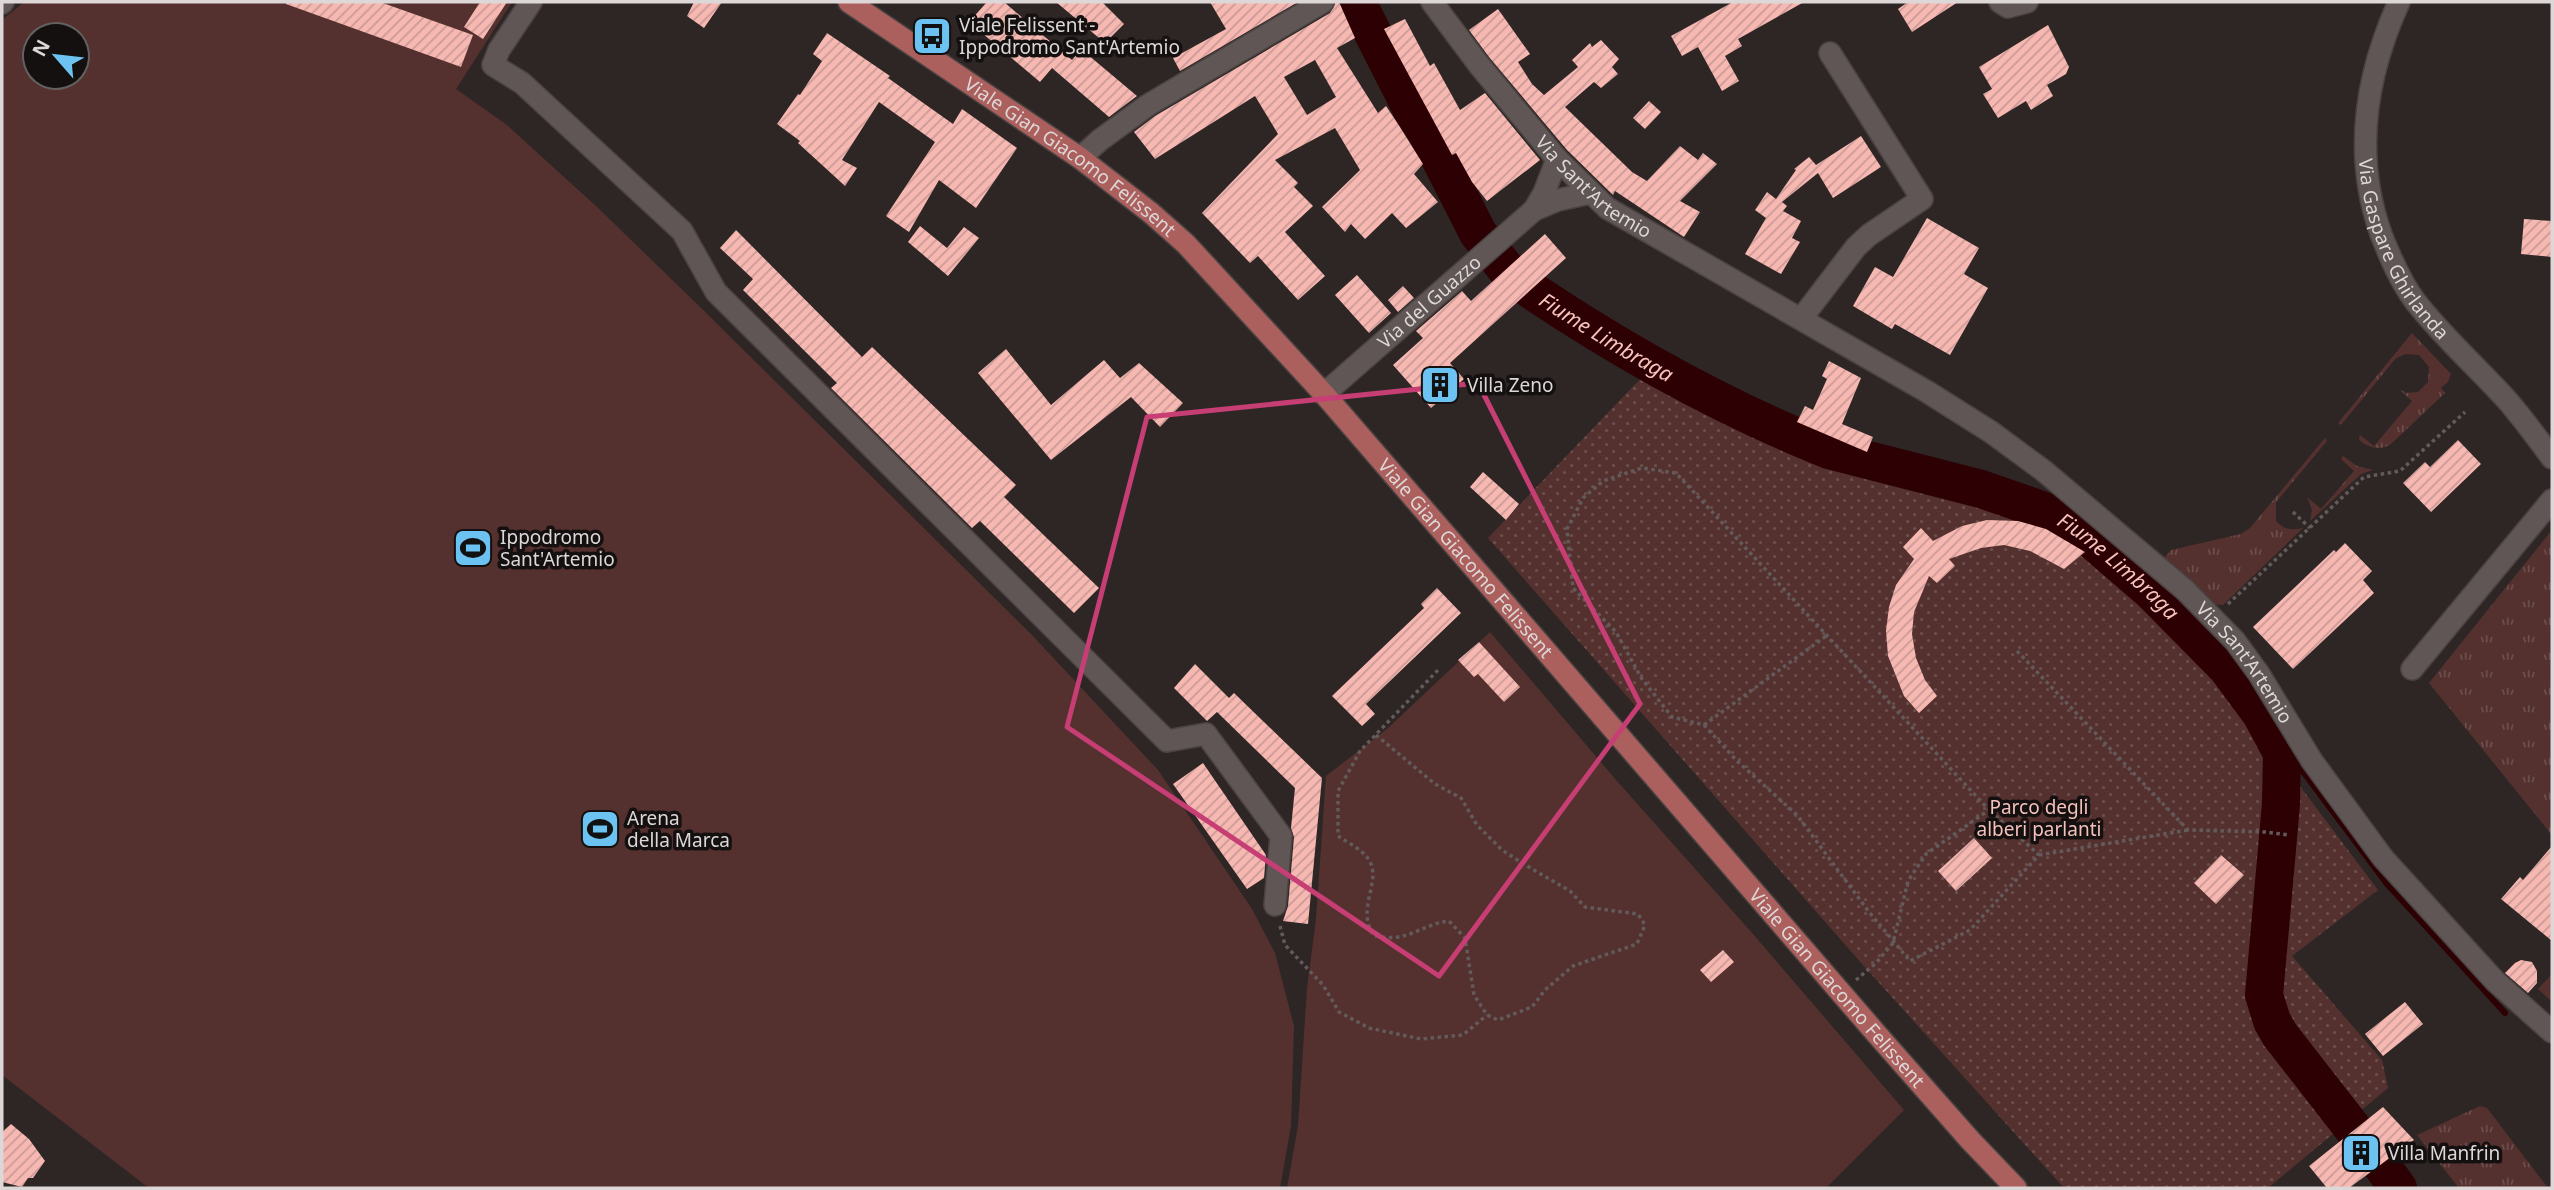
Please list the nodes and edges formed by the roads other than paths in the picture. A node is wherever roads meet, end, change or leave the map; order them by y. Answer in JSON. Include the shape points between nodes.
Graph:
{"nodes":[{"id":1,"x":531,"y":2,"type":"edge"},
{"id":2,"x":849,"y":2,"type":"edge"},
{"id":3,"x":1322,"y":2,"type":"edge"},
{"id":4,"x":1432,"y":2,"type":"edge"},
{"id":5,"x":2000,"y":2,"type":"edge"},
{"id":6,"x":2027,"y":2,"type":"edge"},
{"id":7,"x":2399,"y":2,"type":"edge"},
{"id":8,"x":1830,"y":53,"type":"dead end"},
{"id":9,"x":1080,"y":158,"type":"junction"},
{"id":10,"x":1556,"y":159,"type":"junction"},
{"id":11,"x":1590,"y":193,"type":"junction"},
{"id":12,"x":1534,"y":210,"type":"junction"},
{"id":13,"x":1801,"y":320,"type":"junction"},
{"id":14,"x":1324,"y":394,"type":"junction"},
{"id":15,"x":2552,"y":458,"type":"edge"},
{"id":16,"x":2552,"y":500,"type":"edge"},
{"id":17,"x":2412,"y":669,"type":"dead end"},
{"id":18,"x":1275,"y":905,"type":"road end"},
{"id":19,"x":2552,"y":1032,"type":"edge"},
{"id":20,"x":2016,"y":1188,"type":"edge"}],
"edges":[{"from":1,"to":18,"type":"street","via":[[493,65],[522,83],[681,232],[716,292],[1167,741],[1206,734],[1281,836]]},
{"from":2,"to":9,"type":"main road","name":"Viale Gian Giacomo Felissent"},
{"from":3,"to":9,"type":"street","via":[[1148,105]]},
{"from":4,"to":10,"type":"street","name":"Via Sant'Artemio"},
{"from":5,"to":6,"type":"street","via":[[2008,7]]},
{"from":7,"to":15,"type":"street","name":"Via Gaspare Ghirlanda","via":[[2375,64],[2365,118],[2365,165],[2373,209],[2388,252],[2414,300],[2508,402]]},
{"from":8,"to":13,"type":"street","via":[[1922,199],[1856,247]]},
{"from":9,"to":14,"type":"main road","name":"Viale Gian Giacomo Felissent","via":[[1186,244]]},
{"from":10,"to":11,"type":"street","name":"Via Sant'Artemio"},
{"from":10,"to":12,"type":"street","name":"Via del Guazzo","via":[[1545,194]]},
{"from":11,"to":12,"type":"street","name":"Via del Guazzo"},
{"from":11,"to":13,"type":"street","name":"Via Sant'Artemio","via":[[1622,218]]},
{"from":12,"to":14,"type":"street","name":"Via del Guazzo"},
{"from":13,"to":19,"type":"street","name":"Via Sant'Artemio","via":[[1926,390],[2015,448],[2185,590],[2259,674],[2299,742],[2365,835],[2495,981]]},
{"from":14,"to":20,"type":"main road","name":"Viale Gian Giacomo Felissent","via":[[1874,1031]]},
{"from":16,"to":17,"type":"street"}]}
